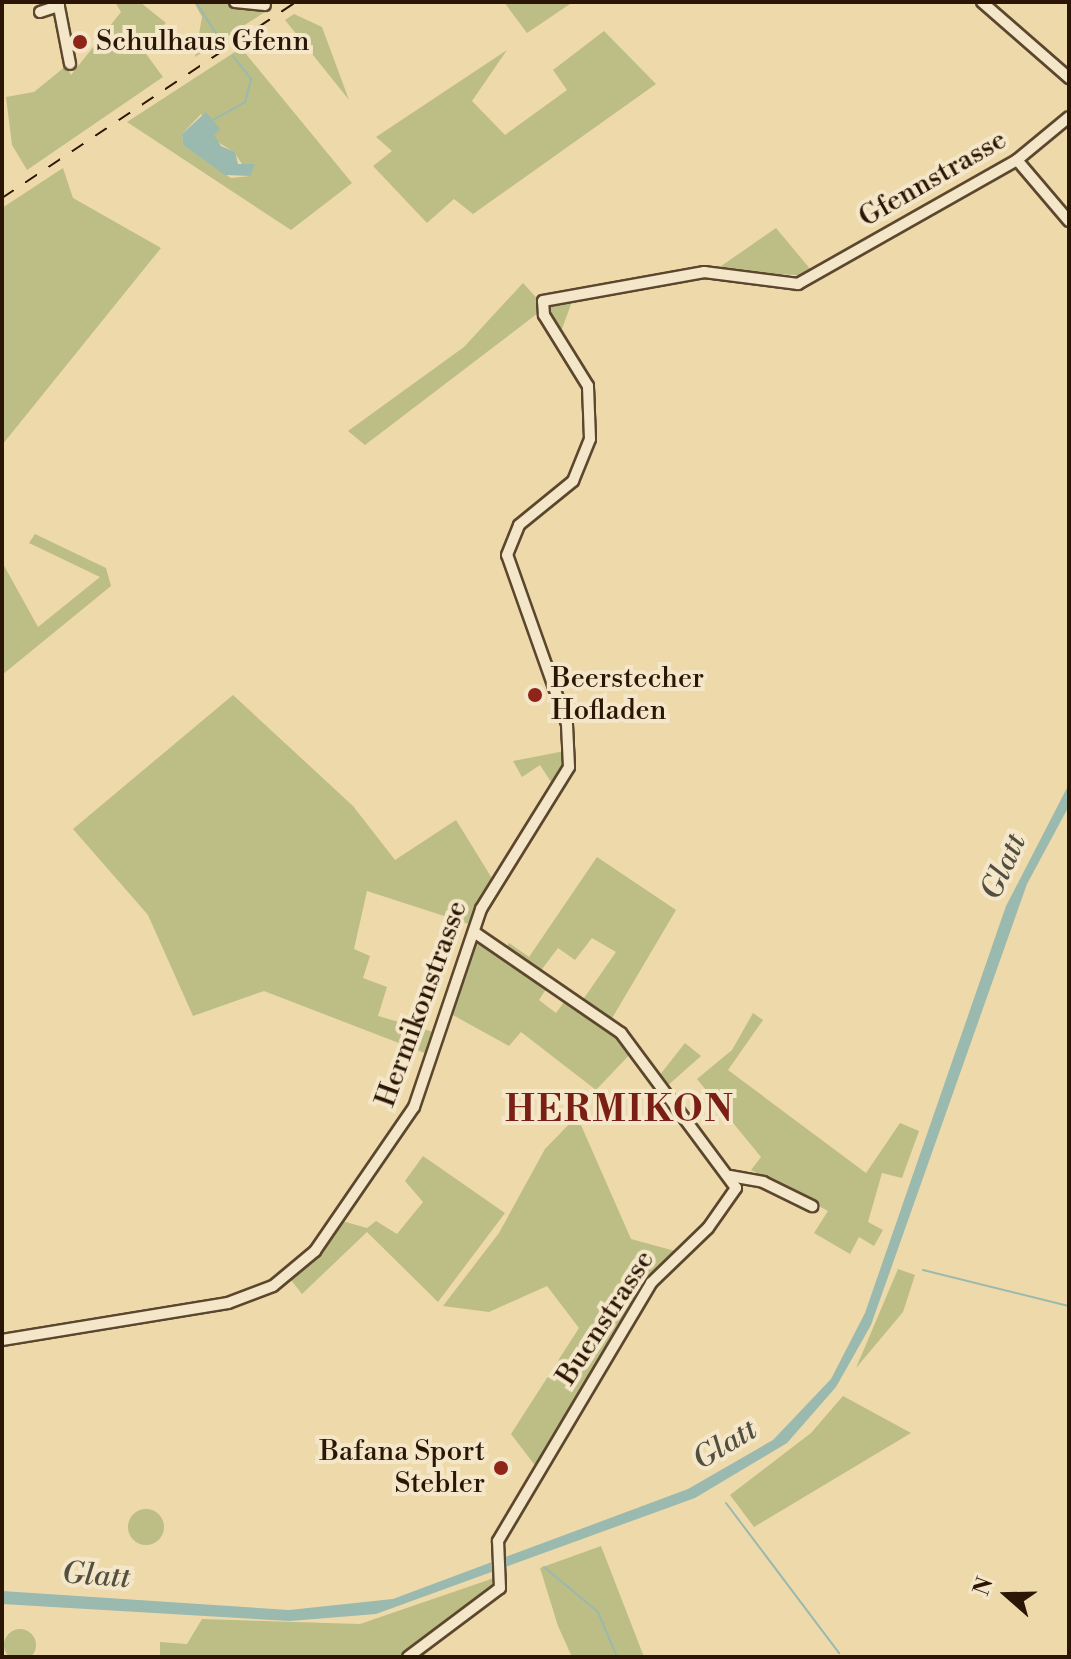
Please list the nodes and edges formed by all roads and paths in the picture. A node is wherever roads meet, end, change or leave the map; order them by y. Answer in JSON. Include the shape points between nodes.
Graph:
{"nodes":[{"id":1,"x":235,"y":2,"type":"edge"},
{"id":2,"x":982,"y":2,"type":"edge"},
{"id":3,"x":58,"y":4,"type":"edge"},
{"id":4,"x":265,"y":5,"type":"dead end"},
{"id":5,"x":40,"y":12,"type":"dead end"},
{"id":6,"x":70,"y":64,"type":"dead end"},
{"id":7,"x":1069,"y":78,"type":"edge"},
{"id":8,"x":1069,"y":117,"type":"edge"},
{"id":9,"x":1017,"y":160,"type":"junction"},
{"id":10,"x":1069,"y":221,"type":"edge"},
{"id":11,"x":542,"y":304,"type":"joint"},
{"id":12,"x":474,"y":932,"type":"junction"},
{"id":13,"x":730,"y":1176,"type":"junction"},
{"id":14,"x":812,"y":1206,"type":"dead end"},
{"id":15,"x":2,"y":1340,"type":"edge"},
{"id":16,"x":408,"y":1657,"type":"edge"}],
"edges":[{"from":1,"to":4,"type":"street"},
{"from":2,"to":7,"type":"street"},
{"from":3,"to":5,"type":"street"},
{"from":3,"to":6,"type":"street"},
{"from":8,"to":9,"type":"street","name":"Gfennstrasse"},
{"from":9,"to":10,"type":"street"},
{"from":9,"to":11,"type":"street","name":"Gfennstrasse","via":[[790,286],[693,272]]},
{"from":11,"to":12,"type":"street","name":"Hermikonstrasse","via":[[588,386],[590,439],[573,481],[519,525],[507,555],[571,754],[558,794],[485,902]]},
{"from":12,"to":13,"type":"street","via":[[621,1033],[696,1140]]},
{"from":12,"to":15,"type":"street","name":"Hermikonstrasse","via":[[414,1107],[306,1262],[240,1300]]},
{"from":13,"to":14,"type":"street","via":[[763,1182]]},
{"from":13,"to":16,"type":"street","name":"Buenstrasse","via":[[732,1198],[651,1283],[498,1541],[500,1588]]}]}
